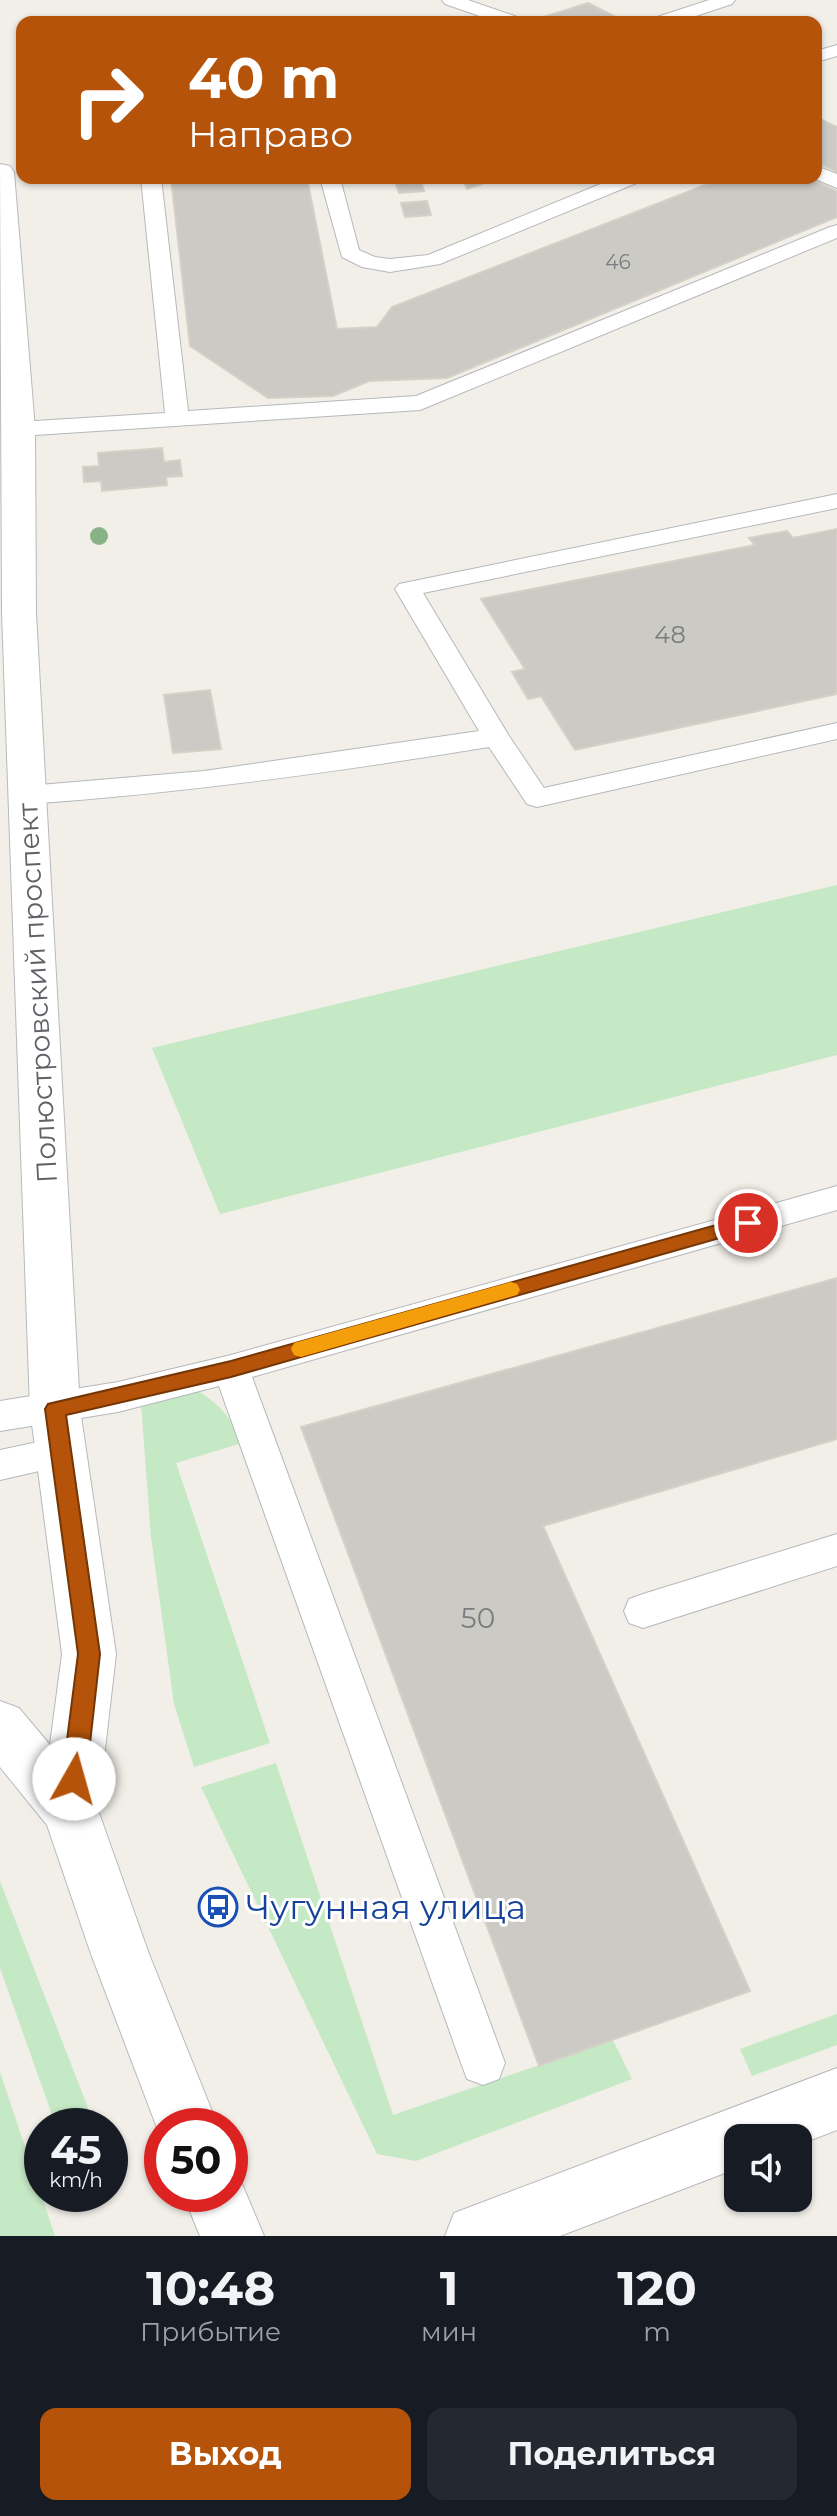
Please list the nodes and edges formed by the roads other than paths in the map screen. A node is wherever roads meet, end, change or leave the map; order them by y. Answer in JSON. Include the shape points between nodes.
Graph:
{"nodes":[{"id":1,"x":451,"y":0,"type":"edge"},
{"id":2,"x":726,"y":0,"type":"edge"},
{"id":3,"x":497,"y":16,"type":"edge"},
{"id":4,"x":678,"y":16,"type":"edge"},
{"id":5,"x":0,"y":172,"type":"edge"},
{"id":6,"x":152,"y":184,"type":"edge"},
{"id":7,"x":332,"y":184,"type":"edge"},
{"id":8,"x":617,"y":184,"type":"edge"},
{"id":9,"x":837,"y":231,"type":"edge"},
{"id":10,"x":177,"y":419,"type":"junction"},
{"id":11,"x":19,"y":429,"type":"junction"},
{"id":12,"x":837,"y":501,"type":"edge"},
{"id":13,"x":10,"y":614,"type":"edge"},
{"id":14,"x":837,"y":731,"type":"edge"},
{"id":15,"x":496,"y":737,"type":"junction"},
{"id":16,"x":28,"y":795,"type":"junction"},
{"id":17,"x":837,"y":1198,"type":"edge"},
{"id":18,"x":231,"y":1369,"type":"junction"},
{"id":19,"x":55,"y":1409,"type":"junction"},
{"id":20,"x":0,"y":1416,"type":"edge"},
{"id":21,"x":61,"y":1452,"type":"junction"},
{"id":22,"x":0,"y":1465,"type":"edge"},
{"id":23,"x":837,"y":1550,"type":"edge"},
{"id":24,"x":643,"y":1611,"type":"dead end"},
{"id":25,"x":0,"y":1726,"type":"edge"},
{"id":26,"x":70,"y":1810,"type":"junction"},
{"id":27,"x":483,"y":2063,"type":"dead end"},
{"id":28,"x":837,"y":2099,"type":"edge"},
{"id":29,"x":180,"y":2108,"type":"edge"},
{"id":30,"x":222,"y":2212,"type":"edge"},
{"id":31,"x":232,"y":2236,"type":"edge"},
{"id":32,"x":477,"y":2236,"type":"edge"}],
"edges":[{"from":1,"to":3,"type":"lane"},
{"from":2,"to":4,"type":"lane"},
{"from":5,"to":11,"type":"main road","name":"Полюстровский проспект"},
{"from":6,"to":10,"type":"lane"},
{"from":7,"to":8,"type":"lane","via":[[349,253],[362,262],[391,266],[433,260]]},
{"from":9,"to":10,"type":"lane","via":[[420,403]]},
{"from":10,"to":11,"type":"lane"},
{"from":11,"to":13,"type":"main road","name":"Полюстровский проспект"},
{"from":12,"to":15,"type":"lane","via":[[408,589]]},
{"from":13,"to":16,"type":"main road","name":"Полюстровский проспект"},
{"from":14,"to":15,"type":"lane","via":[[537,798]]},
{"from":15,"to":16,"type":"lane","via":[[334,764]]},
{"from":16,"to":19,"type":"main road","name":"Полюстровский проспект"},
{"from":17,"to":18,"type":"lane"},
{"from":18,"to":19,"type":"lane"},
{"from":18,"to":27,"type":"lane"},
{"from":19,"to":20,"type":"lane"},
{"from":19,"to":21,"type":"main road","name":"Полюстровский проспект"},
{"from":21,"to":22,"type":"lane"},
{"from":21,"to":26,"type":"main road","name":"Полюстровский проспект","via":[[89,1654]]},
{"from":23,"to":24,"type":"lane"},
{"from":25,"to":26,"type":"main road","name":"Полюстровский проспект"},
{"from":26,"to":29,"type":"main road","name":"Полюстровский проспект"},
{"from":28,"to":32,"type":"main road"},
{"from":30,"to":31,"type":"main road"}]}
